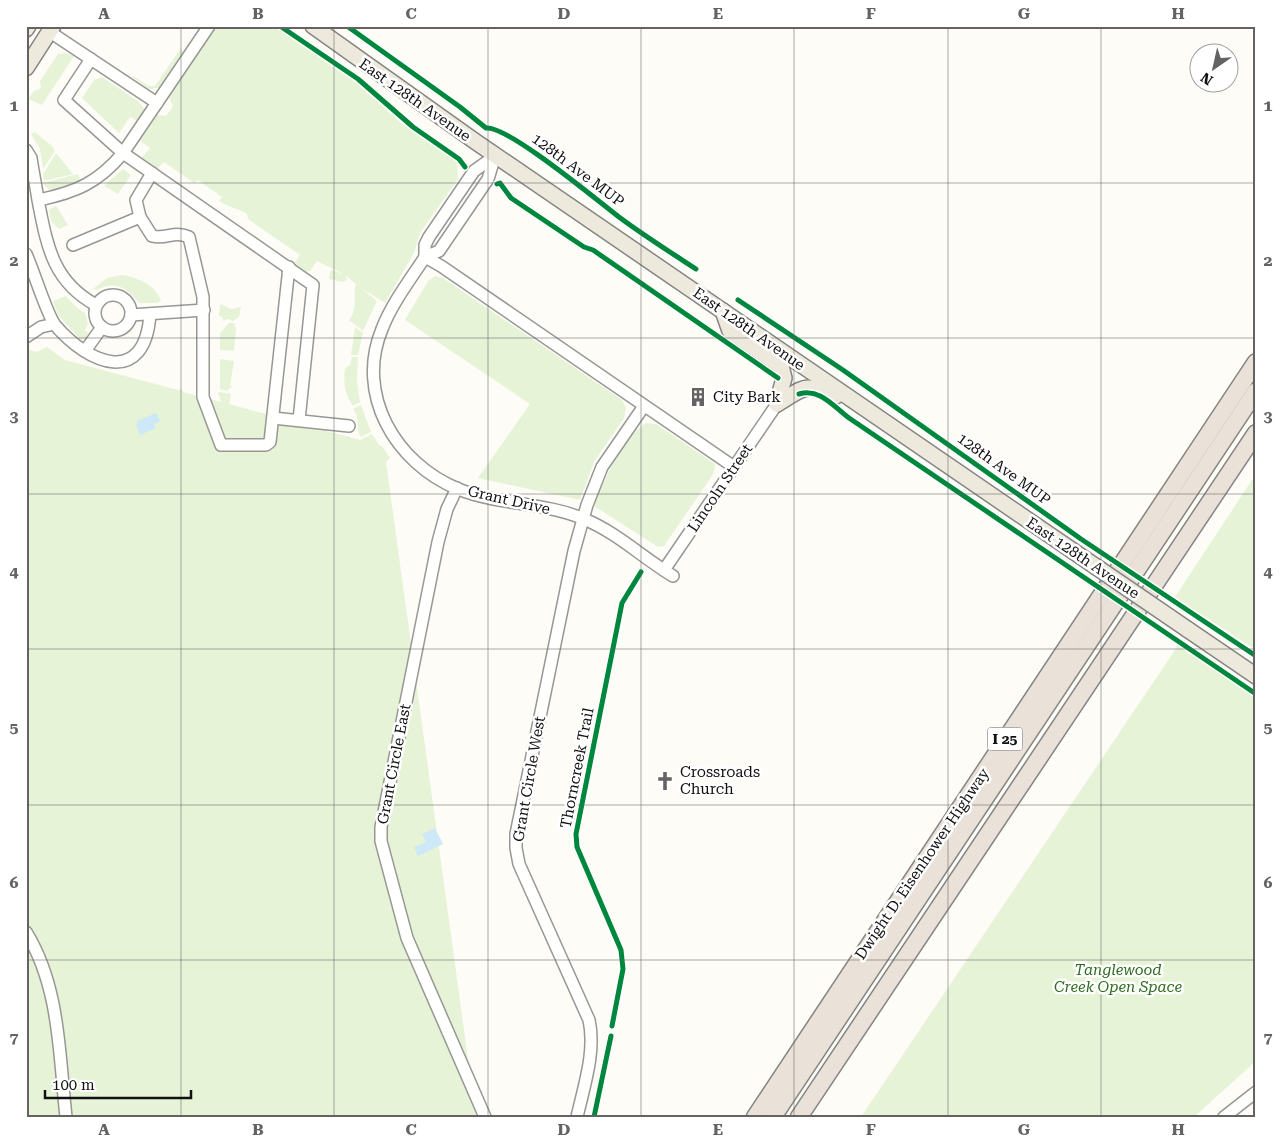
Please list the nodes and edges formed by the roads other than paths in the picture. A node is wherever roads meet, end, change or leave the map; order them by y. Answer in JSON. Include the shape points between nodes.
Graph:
{"nodes":[{"id":1,"x":209,"y":26,"type":"edge"},
{"id":2,"x":313,"y":26,"type":"edge"},
{"id":3,"x":52,"y":29,"type":"edge"},
{"id":4,"x":91,"y":59,"type":"junction"},
{"id":5,"x":26,"y":68,"type":"edge"},
{"id":6,"x":157,"y":103,"type":"junction"},
{"id":7,"x":26,"y":150,"type":"edge"},
{"id":8,"x":123,"y":153,"type":"junction"},
{"id":9,"x":496,"y":156,"type":"junction"},
{"id":10,"x":152,"y":174,"type":"junction"},
{"id":11,"x":38,"y":200,"type":"junction"},
{"id":12,"x":140,"y":217,"type":"junction"},
{"id":13,"x":73,"y":245,"type":"dead end"},
{"id":14,"x":26,"y":254,"type":"edge"},
{"id":15,"x":425,"y":257,"type":"junction"},
{"id":16,"x":288,"y":267,"type":"junction"},
{"id":17,"x":30,"y":272,"type":"edge"},
{"id":18,"x":96,"y":306,"type":"junction"},
{"id":19,"x":204,"y":310,"type":"junction"},
{"id":20,"x":723,"y":311,"type":"junction"},
{"id":21,"x":150,"y":314,"type":"junction"},
{"id":22,"x":131,"y":315,"type":"junction"},
{"id":23,"x":54,"y":324,"type":"junction"},
{"id":24,"x":102,"y":327,"type":"junction"},
{"id":25,"x":26,"y":337,"type":"edge"},
{"id":26,"x":85,"y":351,"type":"junction"},
{"id":27,"x":1256,"y":362,"type":"edge"},
{"id":28,"x":1256,"y":391,"type":"edge"},
{"id":29,"x":777,"y":404,"type":"junction"},
{"id":30,"x":644,"y":406,"type":"junction"},
{"id":31,"x":867,"y":410,"type":"junction"},
{"id":32,"x":1256,"y":411,"type":"edge"},
{"id":33,"x":273,"y":418,"type":"junction"},
{"id":34,"x":299,"y":420,"type":"junction"},
{"id":35,"x":349,"y":426,"type":"dead end"},
{"id":36,"x":1256,"y":433,"type":"edge"},
{"id":37,"x":734,"y":467,"type":"junction"},
{"id":38,"x":457,"y":488,"type":"junction"},
{"id":39,"x":583,"y":518,"type":"junction"},
{"id":40,"x":668,"y":573,"type":"joint"},
{"id":41,"x":1256,"y":676,"type":"edge"},
{"id":42,"x":26,"y":932,"type":"edge"},
{"id":43,"x":1256,"y":1092,"type":"edge"},
{"id":44,"x":66,"y":1117,"type":"edge"},
{"id":45,"x":485,"y":1117,"type":"edge"},
{"id":46,"x":577,"y":1117,"type":"edge"},
{"id":47,"x":755,"y":1117,"type":"edge"},
{"id":48,"x":773,"y":1117,"type":"edge"},
{"id":49,"x":786,"y":1117,"type":"edge"},
{"id":50,"x":799,"y":1117,"type":"edge"},
{"id":51,"x":1224,"y":1117,"type":"edge"}],
"edges":[{"from":1,"to":6,"type":"street"},
{"from":2,"to":9,"type":"main road","name":"East 128th Avenue"},
{"from":3,"to":4,"type":"street"},
{"from":3,"to":5,"type":"main road"},
{"from":4,"to":6,"type":"street"},
{"from":4,"to":8,"type":"street","via":[[64,100]]},
{"from":6,"to":8,"type":"street"},
{"from":7,"to":11,"type":"street","via":[[31,158]]},
{"from":8,"to":10,"type":"street"},
{"from":8,"to":11,"type":"street","via":[[97,180],[61,195]]},
{"from":9,"to":15,"type":"street","name":"Grant Drive","via":[[488,179],[439,251]]},
{"from":9,"to":15,"type":"street","name":"Grant Drive","via":[[474,171],[429,237]]},
{"from":9,"to":20,"type":"main road","name":"East 128th Avenue"},
{"from":10,"to":12,"type":"street","via":[[136,200]]},
{"from":10,"to":16,"type":"street"},
{"from":11,"to":18,"type":"street","via":[[44,236],[58,271],[68,285]]},
{"from":12,"to":13,"type":"street"},
{"from":12,"to":19,"type":"street","via":[[152,236],[160,238],[178,233],[189,237]]},
{"from":14,"to":17,"type":"street"},
{"from":15,"to":30,"type":"street"},
{"from":15,"to":38,"type":"street","name":"Grant Drive","via":[[382,327],[373,357],[373,381],[383,419],[397,442],[408,455]]},
{"from":16,"to":33,"type":"street"},
{"from":16,"to":34,"type":"street","via":[[313,285]]},
{"from":17,"to":23,"type":"street"},
{"from":18,"to":22,"type":"street","via":[[107,296],[118,295],[129,305]]},
{"from":18,"to":24,"type":"street","via":[[95,315]]},
{"from":19,"to":21,"type":"street"},
{"from":19,"to":33,"type":"street","via":[[203,397],[221,446],[266,445],[271,436]]},
{"from":20,"to":29,"type":"main road","via":[[730,331],[781,366],[784,378]]},
{"from":20,"to":31,"type":"main road","name":"East 128th Avenue"},
{"from":21,"to":22,"type":"street"},
{"from":21,"to":26,"type":"street","via":[[147,339],[141,351],[131,359],[107,362]]},
{"from":22,"to":24,"type":"street","via":[[122,328],[112,331]]},
{"from":23,"to":25,"type":"street","via":[[41,327]]},
{"from":23,"to":26,"type":"street"},
{"from":24,"to":26,"type":"street"},
{"from":27,"to":47,"type":"highway","name":"Dwight D. Eisenhower Highway","number":"I 25"},
{"from":28,"to":48,"type":"highway"},
{"from":29,"to":31,"type":"main road","via":[[795,391],[808,387]]},
{"from":29,"to":37,"type":"street","name":"Lincoln Street"},
{"from":30,"to":37,"type":"street"},
{"from":30,"to":39,"type":"street","name":"Grant Circle West","via":[[602,466]]},
{"from":31,"to":41,"type":"main road","name":"East 128th Avenue","bridge":true},
{"from":32,"to":49,"type":"highway"},
{"from":33,"to":34,"type":"street"},
{"from":34,"to":35,"type":"street"},
{"from":36,"to":50,"type":"highway","number":"I 25"},
{"from":37,"to":40,"type":"street","name":"Lincoln Street"},
{"from":38,"to":39,"type":"street","name":"Grant Drive","via":[[484,497]]},
{"from":38,"to":45,"type":"street","name":"Grant Circle East","via":[[438,542],[381,827],[381,841],[407,938]]},
{"from":39,"to":40,"type":"street","name":"Grant Drive"},
{"from":39,"to":46,"type":"street","name":"Grant Circle West","via":[[518,825],[516,848],[519,864],[590,1020],[591,1048]]},
{"from":42,"to":44,"type":"street","via":[[40,957],[52,996]]},
{"from":43,"to":51,"type":"street"}]}
